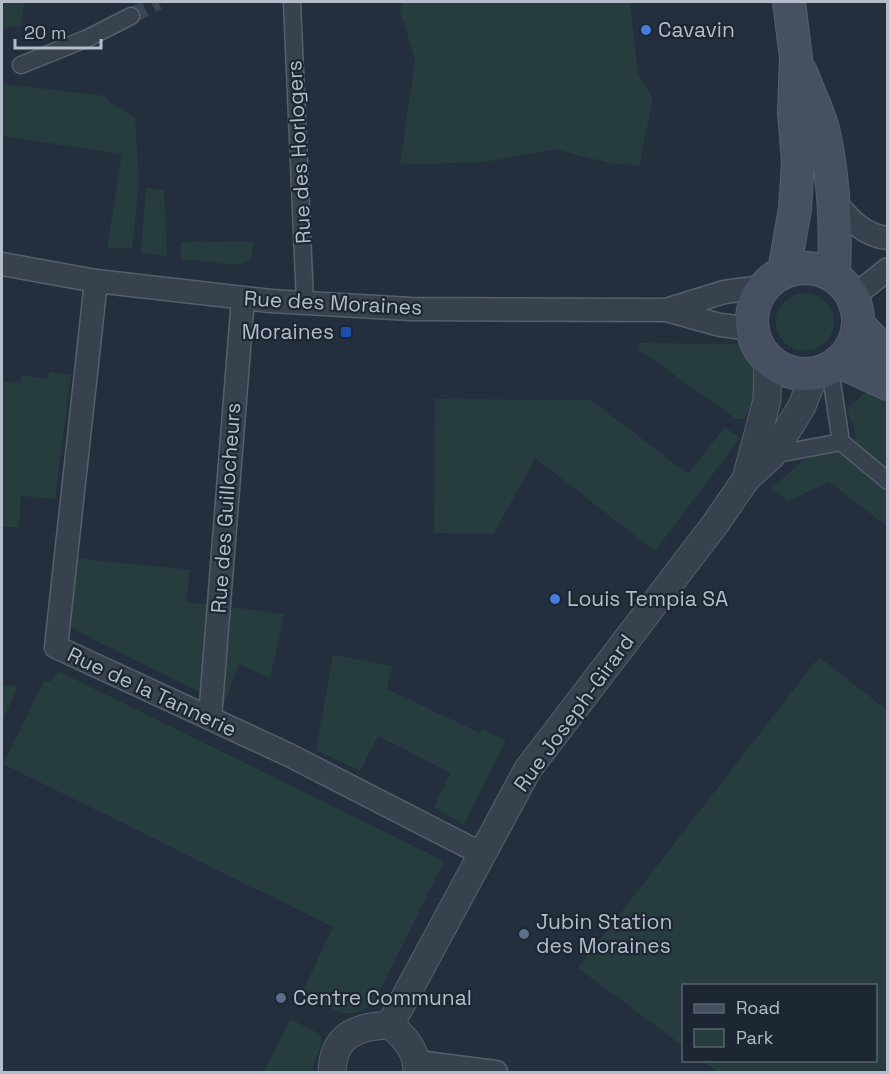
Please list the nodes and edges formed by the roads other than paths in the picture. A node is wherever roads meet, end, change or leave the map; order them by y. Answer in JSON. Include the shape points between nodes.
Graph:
{"nodes":[{"id":1,"x":292,"y":2,"type":"edge"},
{"id":2,"x":789,"y":2,"type":"edge"},
{"id":3,"x":131,"y":16,"type":"tunnel mouth"},
{"id":4,"x":796,"y":58,"type":"junction"},
{"id":5,"x":21,"y":65,"type":"dead end"},
{"id":6,"x":833,"y":200,"type":"junction"},
{"id":7,"x":888,"y":238,"type":"edge"},
{"id":8,"x":2,"y":264,"type":"edge"},
{"id":9,"x":888,"y":268,"type":"edge"},
{"id":10,"x":773,"y":279,"type":"junction"},
{"id":11,"x":96,"y":280,"type":"junction"},
{"id":12,"x":243,"y":298,"type":"junction"},
{"id":13,"x":848,"y":298,"type":"junction"},
{"id":14,"x":305,"y":302,"type":"junction"},
{"id":15,"x":666,"y":310,"type":"junction"},
{"id":16,"x":753,"y":329,"type":"junction"},
{"id":17,"x":888,"y":356,"type":"edge"},
{"id":18,"x":768,"y":358,"type":"junction"},
{"id":19,"x":828,"y":368,"type":"junction"},
{"id":20,"x":888,"y":384,"type":"edge"},
{"id":21,"x":842,"y":442,"type":"junction"},
{"id":22,"x":772,"y":455,"type":"junction"},
{"id":23,"x":746,"y":479,"type":"junction"},
{"id":24,"x":888,"y":481,"type":"edge"},
{"id":25,"x":210,"y":718,"type":"junction"},
{"id":26,"x":482,"y":854,"type":"junction"},
{"id":27,"x":390,"y":1025,"type":"junction"},
{"id":28,"x":417,"y":1067,"type":"edge"},
{"id":29,"x":332,"y":1072,"type":"edge"},
{"id":30,"x":496,"y":1072,"type":"edge"}],
"edges":[{"from":1,"to":14,"type":"street","name":"Rue des Horlogers"},
{"from":2,"to":4,"type":"main road"},
{"from":3,"to":5,"type":"street"},
{"from":4,"to":6,"type":"main road","via":[[822,128]]},
{"from":4,"to":10,"type":"main road","via":[[795,209]]},
{"from":6,"to":7,"type":"street","via":[[858,226],[874,237]]},
{"from":6,"to":13,"type":"main road"},
{"from":8,"to":11,"type":"street","name":"Rue des Moraines"},
{"from":9,"to":13,"type":"street"},
{"from":10,"to":13,"type":"main road","via":[[813,268]]},
{"from":10,"to":15,"type":"street","name":"Rue des Moraines"},
{"from":10,"to":16,"type":"main road","via":[[753,313]]},
{"from":11,"to":12,"type":"street","name":"Rue des Moraines"},
{"from":11,"to":25,"type":"street","name":"Rue de la Tannerie","via":[[56,648]]},
{"from":12,"to":14,"type":"street","name":"Rue des Moraines"},
{"from":12,"to":25,"type":"street","name":"Rue des Guillocheurs"},
{"from":13,"to":17,"type":"main road"},
{"from":13,"to":19,"type":"main road","via":[[855,340]]},
{"from":14,"to":15,"type":"street","name":"Rue des Moraines","via":[[411,309]]},
{"from":15,"to":16,"type":"street","name":"Rue des Moraines","via":[[720,325]]},
{"from":16,"to":18,"type":"main road"},
{"from":18,"to":19,"type":"main road","via":[[796,374]]},
{"from":18,"to":23,"type":"street","name":"Rue Joseph-Girard","via":[[767,400]]},
{"from":19,"to":20,"type":"main road"},
{"from":19,"to":21,"type":"street"},
{"from":19,"to":22,"type":"street","name":"Rue Joseph-Girard"},
{"from":21,"to":22,"type":"street"},
{"from":21,"to":24,"type":"street"},
{"from":22,"to":23,"type":"street","name":"Rue Joseph-Girard"},
{"from":23,"to":26,"type":"street","name":"Rue Joseph-Girard","via":[[528,769]]},
{"from":25,"to":26,"type":"street","name":"Rue de la Tannerie"},
{"from":26,"to":27,"type":"street","name":"Rue Joseph-Girard"},
{"from":27,"to":28,"type":"street","via":[[411,1046]]},
{"from":27,"to":29,"type":"street","via":[[367,1026],[348,1034],[338,1046]]},
{"from":28,"to":30,"type":"street"}]}
